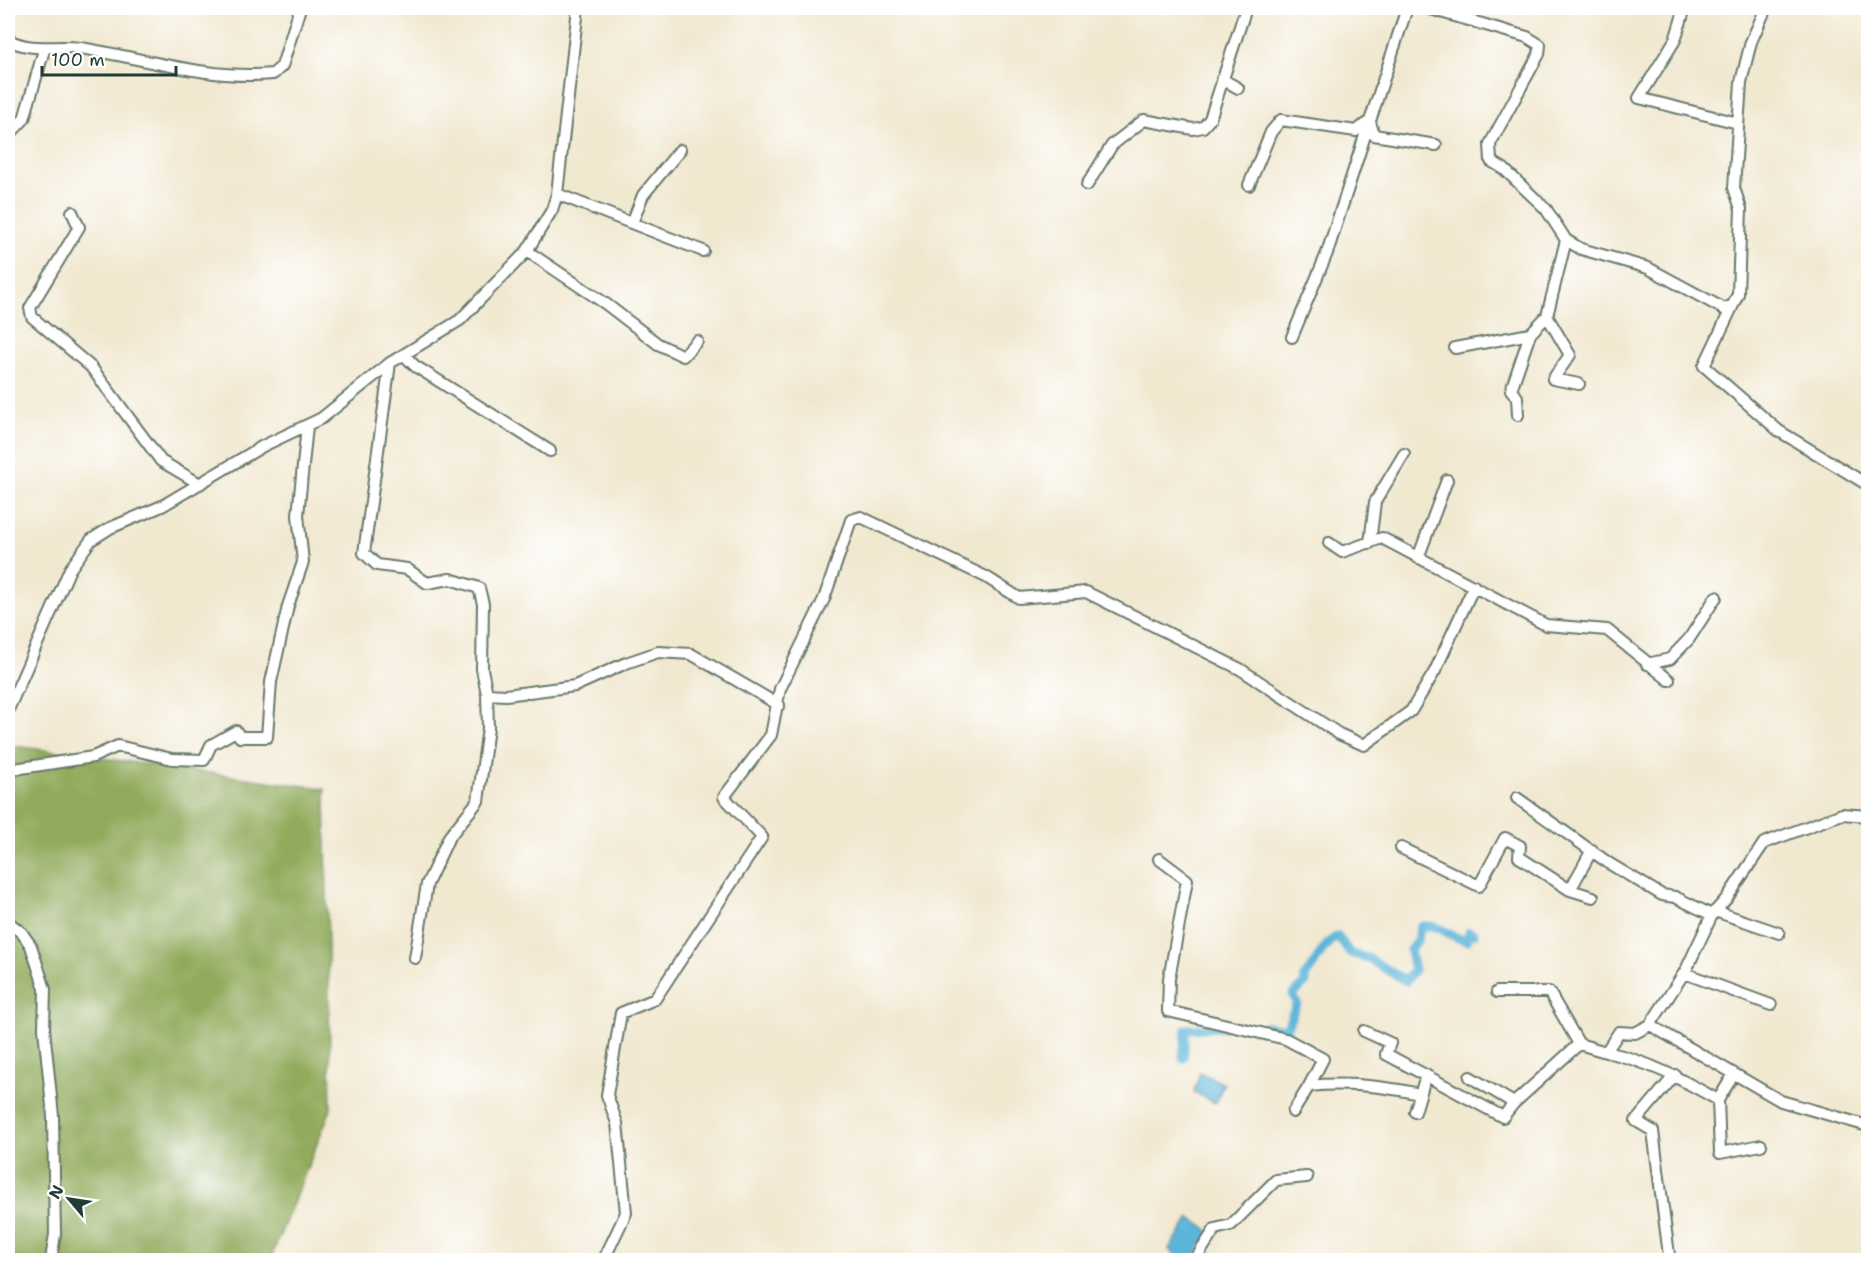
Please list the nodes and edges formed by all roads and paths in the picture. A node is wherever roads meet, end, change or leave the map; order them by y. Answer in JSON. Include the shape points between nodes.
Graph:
{"nodes":[{"id":1,"x":300,"y":8,"type":"edge"},
{"id":2,"x":578,"y":8,"type":"edge"},
{"id":3,"x":1246,"y":8,"type":"edge"},
{"id":4,"x":1407,"y":8,"type":"edge"},
{"id":5,"x":1429,"y":8,"type":"edge"},
{"id":6,"x":1685,"y":8,"type":"edge"},
{"id":7,"x":1766,"y":8,"type":"edge"},
{"id":8,"x":8,"y":40,"type":"edge"},
{"id":9,"x":44,"y":50,"type":"junction"},
{"id":10,"x":1222,"y":79,"type":"junction"},
{"id":11,"x":1238,"y":88,"type":"dead end"},
{"id":12,"x":1370,"y":122,"type":"junction"},
{"id":13,"x":1738,"y":123,"type":"junction"},
{"id":14,"x":8,"y":136,"type":"edge"},
{"id":15,"x":1436,"y":145,"type":"dead end"},
{"id":16,"x":680,"y":150,"type":"dead end"},
{"id":17,"x":1087,"y":185,"type":"dead end"},
{"id":18,"x":1249,"y":185,"type":"dead end"},
{"id":19,"x":557,"y":194,"type":"junction"},
{"id":20,"x":72,"y":212,"type":"dead end"},
{"id":21,"x":632,"y":223,"type":"junction"},
{"id":22,"x":1566,"y":240,"type":"junction"},
{"id":23,"x":527,"y":251,"type":"junction"},
{"id":24,"x":703,"y":251,"type":"dead end"},
{"id":25,"x":1733,"y":305,"type":"junction"},
{"id":26,"x":1547,"y":316,"type":"junction"},
{"id":27,"x":1530,"y":334,"type":"junction"},
{"id":28,"x":1292,"y":337,"type":"dead end"},
{"id":29,"x":697,"y":341,"type":"dead end"},
{"id":30,"x":1455,"y":348,"type":"dead end"},
{"id":31,"x":404,"y":355,"type":"junction"},
{"id":32,"x":390,"y":363,"type":"junction"},
{"id":33,"x":1579,"y":384,"type":"dead end"},
{"id":34,"x":1518,"y":415,"type":"dead end"},
{"id":35,"x":307,"y":426,"type":"junction"},
{"id":36,"x":550,"y":451,"type":"dead end"},
{"id":37,"x":1404,"y":454,"type":"dead end"},
{"id":38,"x":1447,"y":480,"type":"dead end"},
{"id":39,"x":200,"y":484,"type":"junction"},
{"id":40,"x":1869,"y":485,"type":"edge"},
{"id":41,"x":1329,"y":543,"type":"dead end"},
{"id":42,"x":1370,"y":543,"type":"junction"},
{"id":43,"x":1418,"y":558,"type":"junction"},
{"id":44,"x":1474,"y":586,"type":"junction"},
{"id":45,"x":1716,"y":597,"type":"dead end"},
{"id":46,"x":1647,"y":664,"type":"junction"},
{"id":47,"x":1669,"y":680,"type":"dead end"},
{"id":48,"x":487,"y":694,"type":"junction"},
{"id":49,"x":778,"y":705,"type":"junction"},
{"id":50,"x":8,"y":710,"type":"edge"},
{"id":51,"x":8,"y":770,"type":"edge"},
{"id":52,"x":1517,"y":798,"type":"dead end"},
{"id":53,"x":1869,"y":816,"type":"edge"},
{"id":54,"x":1401,"y":848,"type":"dead end"},
{"id":55,"x":1592,"y":850,"type":"junction"},
{"id":56,"x":1159,"y":859,"type":"dead end"},
{"id":57,"x":1570,"y":890,"type":"junction"},
{"id":58,"x":1593,"y":897,"type":"dead end"},
{"id":59,"x":1714,"y":913,"type":"junction"},
{"id":60,"x":8,"y":922,"type":"edge"},
{"id":61,"x":1779,"y":933,"type":"dead end"},
{"id":62,"x":415,"y":958,"type":"dead end"},
{"id":63,"x":1684,"y":973,"type":"junction"},
{"id":64,"x":1497,"y":992,"type":"dead end"},
{"id":65,"x":1771,"y":1005,"type":"dead end"},
{"id":66,"x":1650,"y":1025,"type":"junction"},
{"id":67,"x":1364,"y":1031,"type":"dead end"},
{"id":68,"x":1579,"y":1044,"type":"junction"},
{"id":69,"x":1606,"y":1052,"type":"junction"},
{"id":70,"x":1734,"y":1074,"type":"junction"},
{"id":71,"x":1675,"y":1075,"type":"junction"},
{"id":72,"x":1426,"y":1076,"type":"junction"},
{"id":73,"x":1470,"y":1077,"type":"dead end"},
{"id":74,"x":1309,"y":1086,"type":"junction"},
{"id":75,"x":1420,"y":1094,"type":"junction"},
{"id":76,"x":1718,"y":1100,"type":"junction"},
{"id":77,"x":1514,"y":1103,"type":"junction"},
{"id":78,"x":1293,"y":1112,"type":"dead end"},
{"id":79,"x":1415,"y":1112,"type":"dead end"},
{"id":80,"x":1869,"y":1126,"type":"edge"},
{"id":81,"x":1761,"y":1145,"type":"dead end"},
{"id":82,"x":1307,"y":1177,"type":"dead end"},
{"id":83,"x":1669,"y":1255,"type":"dead end"},
{"id":84,"x":51,"y":1260,"type":"edge"},
{"id":85,"x":609,"y":1260,"type":"edge"},
{"id":86,"x":1195,"y":1260,"type":"edge"}],
"edges":[{"from":1,"to":9,"type":"street","via":[[282,66],[273,74],[204,72],[78,48]]},
{"from":2,"to":19,"type":"street"},
{"from":3,"to":10,"type":"street"},
{"from":4,"to":12,"type":"street"},
{"from":5,"to":22,"type":"street","via":[[1540,45],[1489,153],[1491,161],[1546,209]]},
{"from":6,"to":13,"type":"street","via":[[1675,40],[1639,98]]},
{"from":7,"to":13,"type":"street","via":[[1751,42],[1741,82]]},
{"from":8,"to":9,"type":"street"},
{"from":9,"to":14,"type":"street","via":[[24,119]]},
{"from":10,"to":11,"type":"street"},
{"from":10,"to":17,"type":"street","via":[[1203,127],[1193,129],[1144,120],[1113,145]]},
{"from":12,"to":15,"type":"street","via":[[1374,135]]},
{"from":12,"to":18,"type":"street","via":[[1356,131],[1281,120],[1271,132]]},
{"from":12,"to":28,"type":"street","via":[[1331,242]]},
{"from":13,"to":25,"type":"street","via":[[1734,188],[1741,209],[1738,294]]},
{"from":16,"to":21,"type":"street","via":[[643,195]]},
{"from":19,"to":21,"type":"street"},
{"from":19,"to":23,"type":"street","via":[[552,210]]},
{"from":20,"to":39,"type":"street","via":[[79,227],[30,308],[32,317],[91,367],[161,461]]},
{"from":21,"to":24,"type":"street"},
{"from":22,"to":25,"type":"street","via":[[1581,249],[1648,268],[1724,309]]},
{"from":22,"to":26,"type":"street"},
{"from":23,"to":29,"type":"street","via":[[658,344],[683,356]]},
{"from":23,"to":31,"type":"street","via":[[460,320]]},
{"from":25,"to":40,"type":"street","via":[[1704,366],[1779,431]]},
{"from":26,"to":27,"type":"street"},
{"from":26,"to":33,"type":"street","via":[[1570,356],[1553,379]]},
{"from":27,"to":30,"type":"street"},
{"from":27,"to":34,"type":"street","via":[[1511,390],[1517,397]]},
{"from":31,"to":32,"type":"street"},
{"from":31,"to":36,"type":"street","via":[[415,366]]},
{"from":32,"to":35,"type":"street"},
{"from":32,"to":48,"type":"street","via":[[364,553],[377,565],[407,569],[427,583],[450,579],[479,588],[483,604],[482,669]]},
{"from":35,"to":39,"type":"street"},
{"from":35,"to":51,"type":"street","via":[[298,515],[303,562],[288,606],[271,682],[267,737],[240,736],[236,731],[211,745],[204,760],[172,759],[118,746],[93,757]]},
{"from":37,"to":42,"type":"street","via":[[1375,502]]},
{"from":38,"to":43,"type":"street"},
{"from":39,"to":50,"type":"street","via":[[91,540],[70,569]]},
{"from":41,"to":42,"type":"street","via":[[1342,552]]},
{"from":42,"to":43,"type":"street","via":[[1382,538]]},
{"from":43,"to":44,"type":"street"},
{"from":44,"to":46,"type":"street","via":[[1546,625],[1607,630]]},
{"from":44,"to":49,"type":"street","via":[[1435,671],[1411,711],[1365,745],[1339,734],[1240,669],[1086,592],[1018,598],[986,576],[861,517],[851,520],[824,599],[780,689]]},
{"from":45,"to":46,"type":"street","via":[[1689,639],[1670,659]]},
{"from":46,"to":47,"type":"street"},
{"from":48,"to":49,"type":"street","via":[[575,686],[658,652],[691,654]]},
{"from":48,"to":62,"type":"street","via":[[488,728],[478,801],[449,837],[427,884]]},
{"from":49,"to":85,"type":"street","via":[[771,735],[724,797],[762,837],[654,999],[621,1013],[607,1095],[617,1123],[626,1213],[606,1255]]},
{"from":52,"to":55,"type":"street"},
{"from":53,"to":59,"type":"street","via":[[1842,814],[1764,843]]},
{"from":54,"to":57,"type":"street","via":[[1479,886],[1505,838],[1520,846],[1519,857]]},
{"from":55,"to":57,"type":"street"},
{"from":55,"to":59,"type":"street","via":[[1662,895]]},
{"from":56,"to":74,"type":"street","via":[[1187,880],[1169,979],[1168,1011],[1286,1039],[1323,1059]]},
{"from":57,"to":58,"type":"street"},
{"from":59,"to":61,"type":"street"},
{"from":59,"to":63,"type":"street"},
{"from":60,"to":84,"type":"street","via":[[31,946],[45,989],[44,1029],[53,1116],[55,1234]]},
{"from":63,"to":65,"type":"street"},
{"from":63,"to":66,"type":"street"},
{"from":64,"to":68,"type":"street","via":[[1549,992]]},
{"from":66,"to":69,"type":"street","via":[[1635,1032],[1619,1032]]},
{"from":66,"to":70,"type":"street"},
{"from":67,"to":72,"type":"street","via":[[1390,1044],[1386,1054]]},
{"from":68,"to":69,"type":"street"},
{"from":68,"to":77,"type":"street"},
{"from":69,"to":71,"type":"street","via":[[1639,1059]]},
{"from":70,"to":76,"type":"street"},
{"from":70,"to":80,"type":"street","via":[[1781,1101]]},
{"from":71,"to":76,"type":"street"},
{"from":71,"to":83,"type":"street","via":[[1636,1121],[1653,1131]]},
{"from":72,"to":75,"type":"street"},
{"from":72,"to":77,"type":"street","via":[[1503,1117]]},
{"from":73,"to":77,"type":"street"},
{"from":74,"to":75,"type":"street","via":[[1341,1083]]},
{"from":74,"to":78,"type":"street"},
{"from":75,"to":79,"type":"street"},
{"from":76,"to":81,"type":"street","via":[[1720,1153]]},
{"from":82,"to":86,"type":"street","via":[[1276,1180],[1231,1225],[1215,1229]]}]}
